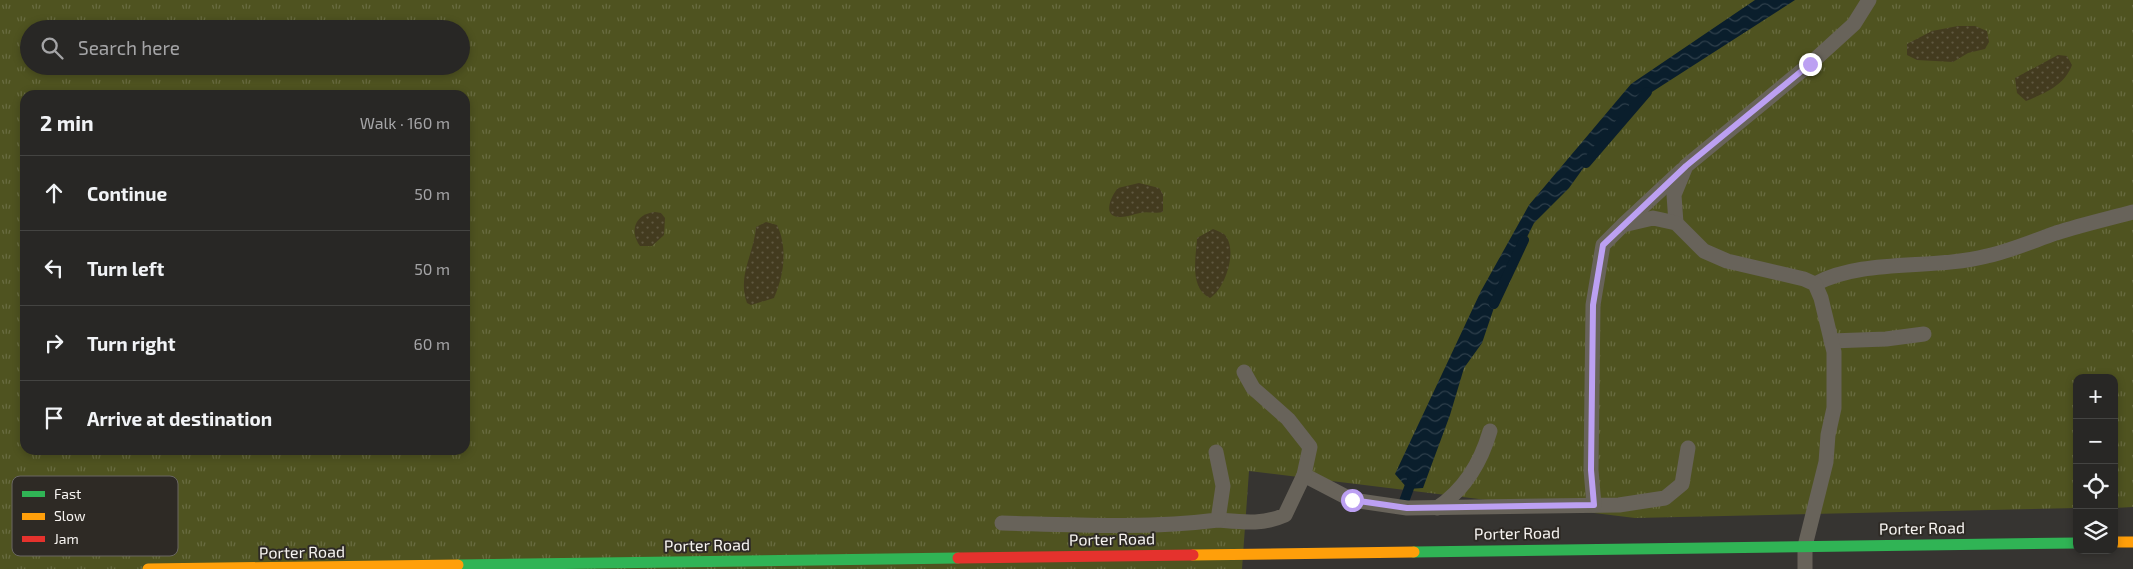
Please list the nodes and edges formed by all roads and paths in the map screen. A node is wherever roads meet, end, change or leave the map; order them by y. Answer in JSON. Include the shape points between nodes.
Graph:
{"nodes":[{"id":1,"x":1869,"y":0,"type":"edge"},
{"id":2,"x":1686,"y":166,"type":"junction"},
{"id":3,"x":2133,"y":212,"type":"edge"},
{"id":4,"x":1676,"y":223,"type":"junction"},
{"id":5,"x":1623,"y":225,"type":"junction"},
{"id":6,"x":1815,"y":284,"type":"junction"},
{"id":7,"x":1924,"y":334,"type":"dead end"},
{"id":8,"x":1831,"y":341,"type":"junction"},
{"id":9,"x":1244,"y":372,"type":"dead end"},
{"id":10,"x":1490,"y":432,"type":"dead end"},
{"id":11,"x":1688,"y":448,"type":"dead end"},
{"id":12,"x":1216,"y":452,"type":"dead end"},
{"id":13,"x":1304,"y":475,"type":"junction"},
{"id":14,"x":1594,"y":505,"type":"junction"},
{"id":15,"x":1437,"y":508,"type":"junction"},
{"id":16,"x":1218,"y":520,"type":"junction"},
{"id":17,"x":1002,"y":523,"type":"dead end"},
{"id":18,"x":2118,"y":542,"type":"edge"},
{"id":19,"x":2133,"y":542,"type":"edge"},
{"id":20,"x":2073,"y":543,"type":"edge"},
{"id":21,"x":1805,"y":546,"type":"junction"},
{"id":22,"x":148,"y":569,"type":"edge"},
{"id":23,"x":1805,"y":569,"type":"edge"}],
"edges":[{"from":1,"to":2,"type":"lane","via":[[1854,24],[1810,64]]},
{"from":2,"to":4,"type":"lane","via":[[1674,195]]},
{"from":2,"to":5,"type":"lane"},
{"from":3,"to":6,"type":"lane","via":[[1987,256],[1936,265],[1832,274]]},
{"from":4,"to":5,"type":"lane","via":[[1653,218]]},
{"from":4,"to":6,"type":"lane","via":[[1704,251],[1727,261]]},
{"from":5,"to":14,"type":"lane","via":[[1603,245],[1595,285],[1591,470]]},
{"from":6,"to":8,"type":"lane"},
{"from":7,"to":8,"type":"lane"},
{"from":8,"to":21,"type":"lane","via":[[1834,352],[1834,408],[1826,462]]},
{"from":9,"to":13,"type":"lane","via":[[1253,388],[1288,419],[1310,447]]},
{"from":10,"to":15,"type":"lane","via":[[1462,488]]},
{"from":11,"to":14,"type":"lane","via":[[1682,484],[1665,498],[1634,504]]},
{"from":12,"to":16,"type":"lane","via":[[1223,486]]},
{"from":13,"to":15,"type":"lane","via":[[1352,500],[1407,508]]},
{"from":13,"to":16,"type":"lane","via":[[1285,515],[1256,523]]},
{"from":14,"to":15,"type":"lane"},
{"from":16,"to":17,"type":"lane","via":[[1100,525]]},
{"from":18,"to":19,"type":"main road"},
{"from":20,"to":21,"type":"main road","name":"Porter Road"},
{"from":21,"to":22,"type":"main road","name":"Porter Road"},
{"from":21,"to":23,"type":"lane"}]}
